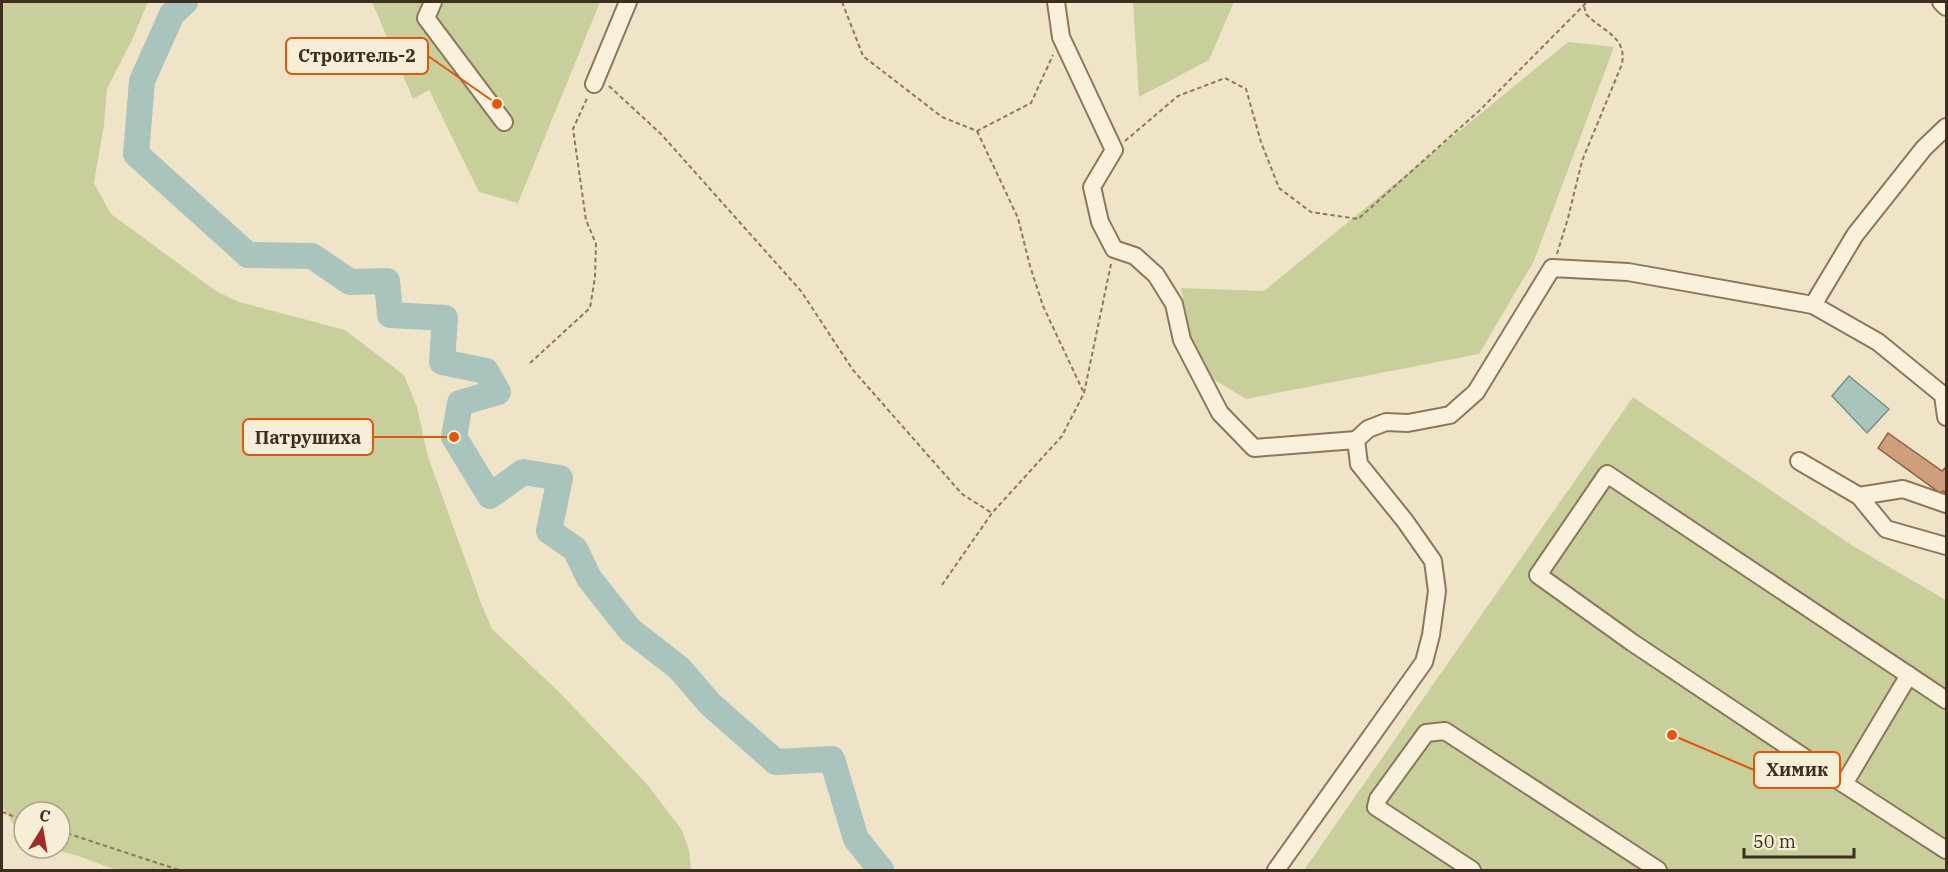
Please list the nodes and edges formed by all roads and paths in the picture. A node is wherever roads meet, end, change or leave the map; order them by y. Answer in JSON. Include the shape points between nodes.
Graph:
{"nodes":[{"id":1,"x":433,"y":2,"type":"edge"},
{"id":2,"x":628,"y":2,"type":"edge"},
{"id":3,"x":842,"y":2,"type":"edge"},
{"id":4,"x":1056,"y":2,"type":"edge"},
{"id":5,"x":1587,"y":2,"type":"edge"},
{"id":6,"x":1941,"y":2,"type":"edge"},
{"id":7,"x":1584,"y":6,"type":"junction"},
{"id":8,"x":1947,"y":7,"type":"edge"},
{"id":9,"x":1061,"y":37,"type":"junction"},
{"id":10,"x":596,"y":80,"type":"junction"},
{"id":11,"x":504,"y":122,"type":"dead end"},
{"id":12,"x":1947,"y":127,"type":"edge"},
{"id":13,"x":977,"y":130,"type":"junction"},
{"id":14,"x":1114,"y":150,"type":"junction"},
{"id":15,"x":1114,"y":249,"type":"junction"},
{"id":16,"x":1552,"y":268,"type":"junction"},
{"id":17,"x":1813,"y":305,"type":"junction"},
{"id":18,"x":530,"y":363,"type":"dead end"},
{"id":19,"x":1084,"y":393,"type":"junction"},
{"id":20,"x":1947,"y":417,"type":"edge"},
{"id":21,"x":1356,"y":440,"type":"junction"},
{"id":22,"x":1799,"y":460,"type":"dead end"},
{"id":23,"x":1859,"y":495,"type":"junction"},
{"id":24,"x":1947,"y":504,"type":"edge"},
{"id":25,"x":992,"y":513,"type":"junction"},
{"id":26,"x":1947,"y":546,"type":"edge"},
{"id":27,"x":942,"y":585,"type":"dead end"},
{"id":28,"x":1909,"y":675,"type":"junction"},
{"id":29,"x":1947,"y":700,"type":"edge"},
{"id":30,"x":1844,"y":784,"type":"junction"},
{"id":31,"x":72,"y":835,"type":"edge"},
{"id":32,"x":1947,"y":850,"type":"edge"},
{"id":33,"x":179,"y":870,"type":"edge"},
{"id":34,"x":1276,"y":870,"type":"edge"},
{"id":35,"x":1472,"y":870,"type":"edge"},
{"id":36,"x":1658,"y":870,"type":"edge"}],
"edges":[{"from":1,"to":11,"type":"street","via":[[426,18]]},
{"from":2,"to":10,"type":"street"},
{"from":3,"to":13,"type":"path","via":[[863,56],[942,117]]},
{"from":4,"to":9,"type":"street"},
{"from":5,"to":7,"type":"path"},
{"from":6,"to":8,"type":"street"},
{"from":7,"to":14,"type":"path","via":[[1480,111],[1358,219],[1311,212],[1279,188],[1260,142],[1246,89],[1225,78],[1178,96]]},
{"from":7,"to":16,"type":"path","via":[[1586,14],[1618,40],[1624,53],[1582,161]]},
{"from":9,"to":13,"type":"path","via":[[1031,103]]},
{"from":9,"to":14,"type":"street"},
{"from":10,"to":18,"type":"path","via":[[573,129],[586,220],[596,244],[590,308]]},
{"from":10,"to":25,"type":"path","via":[[661,134],[801,291],[853,370],[962,494]]},
{"from":12,"to":17,"type":"street","via":[[1924,148],[1855,235]]},
{"from":13,"to":19,"type":"path","via":[[1018,218],[1043,306]]},
{"from":14,"to":15,"type":"street","via":[[1092,187],[1100,222]]},
{"from":15,"to":19,"type":"path"},
{"from":15,"to":21,"type":"street","via":[[1136,255],[1156,275],[1174,304],[1182,340],[1220,413],[1254,448]]},
{"from":16,"to":17,"type":"street","via":[[1628,272]]},
{"from":16,"to":21,"type":"street","via":[[1476,392],[1450,415],[1408,423],[1386,422],[1368,429]]},
{"from":17,"to":20,"type":"street","via":[[1878,342],[1943,395]]},
{"from":19,"to":25,"type":"path","via":[[1062,436]]},
{"from":21,"to":34,"type":"street","via":[[1359,464],[1433,561],[1437,591],[1431,635],[1424,662]]},
{"from":22,"to":23,"type":"street"},
{"from":23,"to":24,"type":"street","via":[[1903,489]]},
{"from":23,"to":26,"type":"street","via":[[1886,529]]},
{"from":25,"to":27,"type":"path"},
{"from":28,"to":29,"type":"street"},
{"from":28,"to":30,"type":"street"},
{"from":28,"to":30,"type":"street","via":[[1607,474],[1538,575],[1633,644]]},
{"from":30,"to":32,"type":"street"},
{"from":31,"to":33,"type":"path"},
{"from":35,"to":36,"type":"street","via":[[1376,807],[1426,734],[1445,730]]}]}
